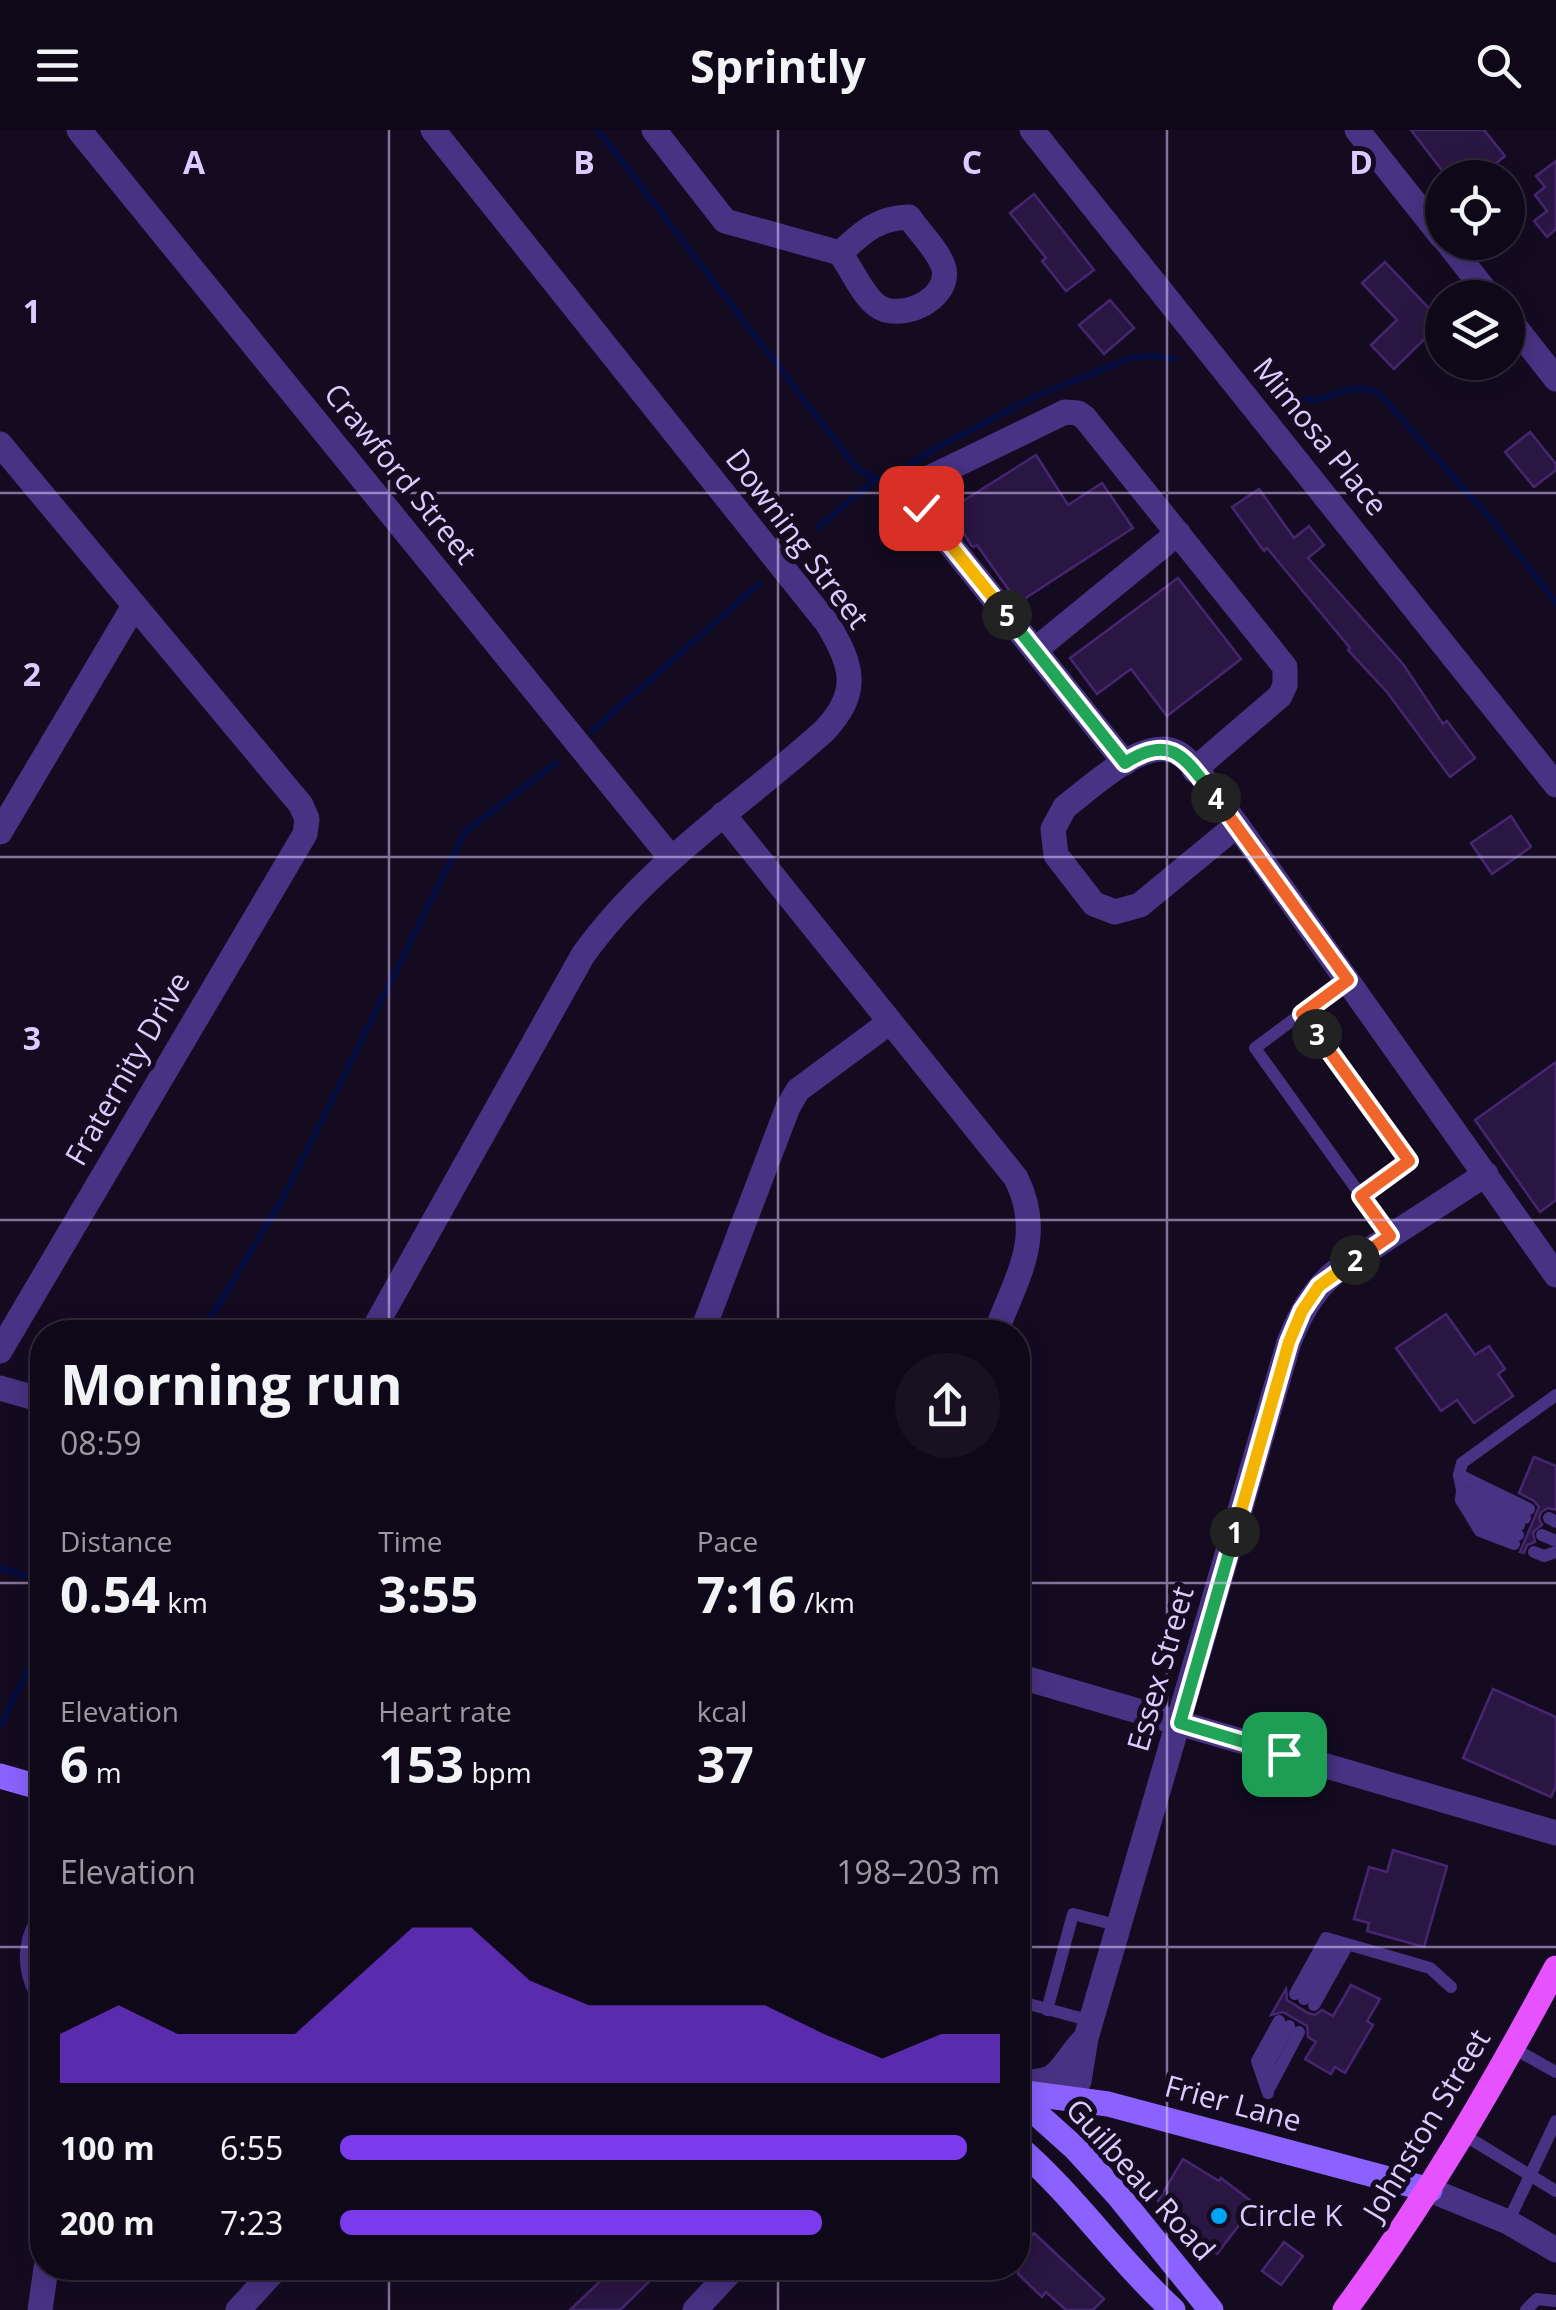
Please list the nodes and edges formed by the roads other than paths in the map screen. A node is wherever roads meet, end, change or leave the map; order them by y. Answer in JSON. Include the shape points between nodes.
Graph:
{"nodes":[{"id":1,"x":79,"y":130,"type":"edge"},
{"id":2,"x":433,"y":130,"type":"edge"},
{"id":3,"x":654,"y":130,"type":"edge"},
{"id":4,"x":1032,"y":130,"type":"edge"},
{"id":5,"x":1357,"y":130,"type":"edge"},
{"id":6,"x":1425,"y":215,"type":"edge"},
{"id":7,"x":840,"y":253,"type":"dead end"},
{"id":8,"x":1461,"y":260,"type":"edge"},
{"id":9,"x":1477,"y":280,"type":"edge"},
{"id":10,"x":1525,"y":340,"type":"edge"},
{"id":11,"x":1556,"y":379,"type":"edge"},
{"id":12,"x":0,"y":444,"type":"edge"},
{"id":13,"x":1178,"y":533,"type":"junction"},
{"id":14,"x":134,"y":606,"type":"junction"},
{"id":15,"x":1035,"y":650,"type":"junction"},
{"id":16,"x":1125,"y":763,"type":"junction"},
{"id":17,"x":1194,"y":770,"type":"junction"},
{"id":18,"x":1556,"y":784,"type":"edge"},
{"id":19,"x":724,"y":814,"type":"junction"},
{"id":20,"x":1237,"y":826,"type":"junction"},
{"id":21,"x":0,"y":832,"type":"edge"},
{"id":22,"x":670,"y":858,"type":"junction"},
{"id":23,"x":1348,"y":980,"type":"junction"},
{"id":24,"x":1302,"y":1014,"type":"junction"},
{"id":25,"x":890,"y":1022,"type":"junction"},
{"id":26,"x":1486,"y":1174,"type":"junction"},
{"id":27,"x":1361,"y":1196,"type":"junction"},
{"id":28,"x":1390,"y":1236,"type":"junction"},
{"id":29,"x":1556,"y":1275,"type":"edge"},
{"id":30,"x":379,"y":1320,"type":"edge"},
{"id":31,"x":707,"y":1320,"type":"edge"},
{"id":32,"x":1000,"y":1320,"type":"edge"},
{"id":33,"x":0,"y":1351,"type":"edge"},
{"id":34,"x":0,"y":1388,"type":"edge"},
{"id":35,"x":1556,"y":1396,"type":"edge"},
{"id":36,"x":30,"y":1397,"type":"edge"},
{"id":37,"x":1459,"y":1475,"type":"junction"},
{"id":38,"x":1462,"y":1495,"type":"junction"},
{"id":39,"x":1521,"y":1526,"type":"junction"},
{"id":40,"x":1546,"y":1533,"type":"edge"},
{"id":41,"x":1556,"y":1541,"type":"edge"},
{"id":42,"x":1556,"y":1551,"type":"edge"},
{"id":43,"x":1030,"y":1679,"type":"edge"},
{"id":44,"x":1180,"y":1723,"type":"junction"},
{"id":45,"x":0,"y":1776,"type":"edge"},
{"id":46,"x":30,"y":1785,"type":"edge"},
{"id":47,"x":1556,"y":1834,"type":"edge"},
{"id":48,"x":1120,"y":1926,"type":"junction"},
{"id":49,"x":1341,"y":1945,"type":"junction"},
{"id":50,"x":1555,"y":1971,"type":"edge"},
{"id":51,"x":1451,"y":1987,"type":"dead end"},
{"id":52,"x":1030,"y":2005,"type":"edge"},
{"id":53,"x":1047,"y":2010,"type":"junction"},
{"id":54,"x":1089,"y":2029,"type":"junction"},
{"id":55,"x":1513,"y":2048,"type":"junction"},
{"id":56,"x":1269,"y":2064,"type":"junction"},
{"id":57,"x":1553,"y":2068,"type":"edge"},
{"id":58,"x":1030,"y":2082,"type":"edge"},
{"id":59,"x":1030,"y":2095,"type":"edge"},
{"id":60,"x":1061,"y":2097,"type":"junction"},
{"id":61,"x":1030,"y":2106,"type":"edge"},
{"id":62,"x":1556,"y":2121,"type":"edge"},
{"id":63,"x":1464,"y":2135,"type":"junction"},
{"id":64,"x":1030,"y":2158,"type":"edge"},
{"id":65,"x":1529,"y":2176,"type":"junction"},
{"id":66,"x":1430,"y":2190,"type":"junction"},
{"id":67,"x":1556,"y":2191,"type":"edge"},
{"id":68,"x":1508,"y":2222,"type":"junction"},
{"id":69,"x":1556,"y":2250,"type":"edge"},
{"id":70,"x":1117,"y":2255,"type":"junction"},
{"id":71,"x":44,"y":2280,"type":"edge"},
{"id":72,"x":266,"y":2280,"type":"edge"},
{"id":73,"x":723,"y":2280,"type":"edge"},
{"id":74,"x":1556,"y":2301,"type":"edge"},
{"id":75,"x":40,"y":2310,"type":"edge"},
{"id":76,"x":238,"y":2310,"type":"edge"},
{"id":77,"x":695,"y":2310,"type":"edge"},
{"id":78,"x":1146,"y":2310,"type":"edge"},
{"id":79,"x":1173,"y":2310,"type":"edge"},
{"id":80,"x":1211,"y":2310,"type":"edge"},
{"id":81,"x":1345,"y":2310,"type":"edge"},
{"id":82,"x":1526,"y":2310,"type":"edge"}],
"edges":[{"from":1,"to":22,"type":"street","name":"Crawford Street"},
{"from":2,"to":19,"type":"street","name":"Downing Street","via":[[842,648],[849,694],[840,714]]},
{"from":3,"to":7,"type":"street","via":[[725,221]]},
{"from":4,"to":18,"type":"street","name":"Mimosa Place"},
{"from":5,"to":6,"type":"street"},
{"from":8,"to":9,"type":"street"},
{"from":10,"to":11,"type":"street"},
{"from":12,"to":14,"type":"street"},
{"from":13,"to":15,"type":"street"},
{"from":13,"to":15,"type":"street","via":[[1085,418],[1071,412],[931,477],[921,508]]},
{"from":13,"to":17,"type":"street","via":[[1281,660],[1286,679],[1280,696]]},
{"from":14,"to":21,"type":"street"},
{"from":14,"to":33,"type":"street","name":"Fraternity Drive","via":[[307,819]]},
{"from":15,"to":16,"type":"street"},
{"from":16,"to":17,"type":"street","via":[[1144,750],[1164,748]]},
{"from":16,"to":20,"type":"street","via":[[1064,807],[1053,829],[1056,855],[1104,910],[1140,905]]},
{"from":17,"to":20,"type":"street"},
{"from":19,"to":22,"type":"street"},
{"from":19,"to":25,"type":"street"},
{"from":20,"to":23,"type":"street"},
{"from":22,"to":30,"type":"street","via":[[583,955]]},
{"from":23,"to":24,"type":"lane"},
{"from":23,"to":26,"type":"street"},
{"from":24,"to":27,"type":"lane","via":[[1255,1048]]},
{"from":24,"to":27,"type":"lane","via":[[1409,1161]]},
{"from":25,"to":31,"type":"street","via":[[798,1090]]},
{"from":25,"to":32,"type":"street","via":[[1026,1198],[1028,1241]]},
{"from":26,"to":28,"type":"street","name":"Essex Street"},
{"from":26,"to":29,"type":"street"},
{"from":27,"to":28,"type":"lane"},
{"from":28,"to":44,"type":"street","name":"Essex Street","via":[[1319,1286],[1302,1311]]},
{"from":34,"to":36,"type":"street"},
{"from":35,"to":37,"type":"lane","via":[[1462,1464]]},
{"from":37,"to":38,"type":"lane"},
{"from":37,"to":39,"type":"lane"},
{"from":38,"to":39,"type":"lane"},
{"from":38,"to":39,"type":"lane","via":[[1471,1516]]},
{"from":40,"to":41,"type":"lane"},
{"from":40,"to":42,"type":"lane","via":[[1544,1556]]},
{"from":43,"to":44,"type":"street"},
{"from":44,"to":47,"type":"street"},
{"from":44,"to":48,"type":"street","name":"Essex Street"},
{"from":45,"to":46,"type":"street"},
{"from":48,"to":53,"type":"lane","via":[[1074,1914]]},
{"from":48,"to":54,"type":"street","name":"Essex Street"},
{"from":49,"to":49,"type":"lane","via":[[1304,1999],[1326,1938]]},
{"from":49,"to":51,"type":"lane","via":[[1430,1968]]},
{"from":50,"to":55,"type":"main road","name":"Johnston Street"},
{"from":52,"to":53,"type":"lane"},
{"from":53,"to":54,"type":"lane"},
{"from":54,"to":58,"type":"street","name":"Essex Street","via":[[1065,2068]]},
{"from":54,"to":60,"type":"street","name":"Essex Street","via":[[1079,2081]]},
{"from":55,"to":57,"type":"lane"},
{"from":55,"to":63,"type":"main road","name":"Johnston Street"},
{"from":56,"to":56,"type":"lane","via":[[1268,2093]]},
{"from":56,"to":56,"type":"lane","via":[[1289,2026]]},
{"from":59,"to":60,"type":"street","name":"Frier Lane"},
{"from":60,"to":66,"type":"street","name":"Frier Lane"},
{"from":61,"to":80,"type":"street","name":"Guilbeau Road","via":[[1096,2172]]},
{"from":62,"to":65,"type":"lane","via":[[1546,2159]]},
{"from":63,"to":65,"type":"lane"},
{"from":63,"to":66,"type":"main road","name":"Johnston Street"},
{"from":64,"to":70,"type":"street","name":"Guilbeau Road"},
{"from":65,"to":67,"type":"lane"},
{"from":65,"to":68,"type":"lane"},
{"from":66,"to":68,"type":"street"},
{"from":66,"to":81,"type":"main road","name":"Johnston Street"},
{"from":68,"to":69,"type":"street"},
{"from":70,"to":78,"type":"street"},
{"from":70,"to":79,"type":"street","name":"Guilbeau Road"},
{"from":71,"to":75,"type":"street"},
{"from":72,"to":76,"type":"street"},
{"from":73,"to":77,"type":"street"},
{"from":74,"to":82,"type":"lane","via":[[1537,2299]]}]}
